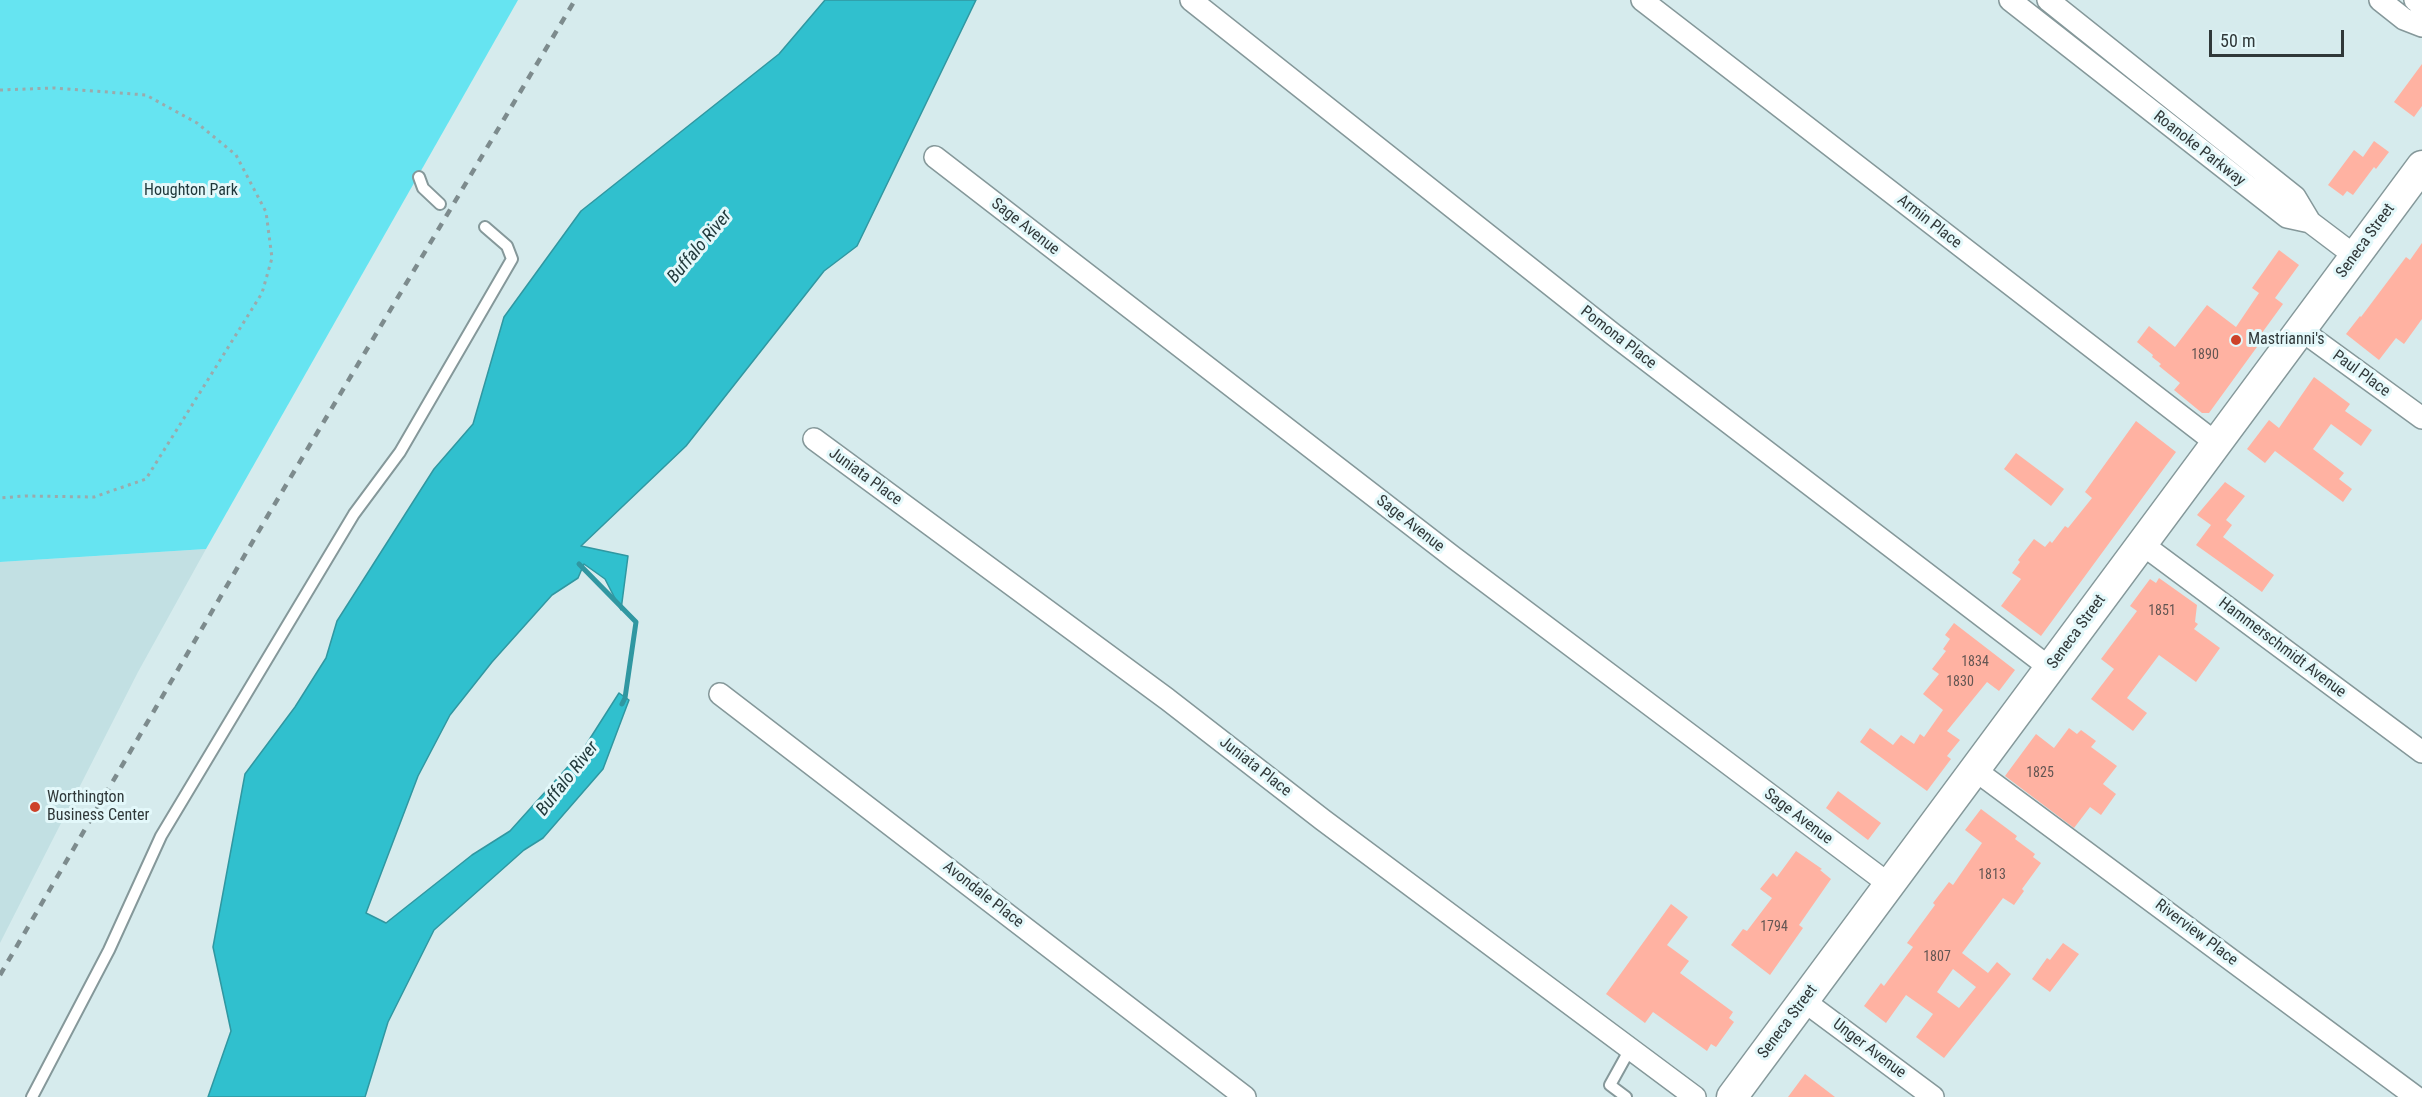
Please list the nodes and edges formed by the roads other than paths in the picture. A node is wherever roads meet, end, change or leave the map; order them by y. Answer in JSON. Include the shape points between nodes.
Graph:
{"nodes":[{"id":1,"x":1191,"y":0,"type":"edge"},
{"id":2,"x":1642,"y":0,"type":"edge"},
{"id":3,"x":2010,"y":0,"type":"edge"},
{"id":4,"x":2048,"y":0,"type":"edge"},
{"id":5,"x":2380,"y":0,"type":"edge"},
{"id":6,"x":2415,"y":0,"type":"edge"},
{"id":7,"x":2422,"y":10,"type":"edge"},
{"id":8,"x":2422,"y":26,"type":"edge"},
{"id":9,"x":2109,"y":48,"type":"junction"},
{"id":10,"x":2093,"y":66,"type":"junction"},
{"id":11,"x":935,"y":157,"type":"dead end"},
{"id":12,"x":2422,"y":165,"type":"edge"},
{"id":13,"x":419,"y":177,"type":"dead end"},
{"id":14,"x":440,"y":204,"type":"dead end"},
{"id":15,"x":2310,"y":222,"type":"junction"},
{"id":16,"x":485,"y":227,"type":"dead end"},
{"id":17,"x":2355,"y":256,"type":"junction"},
{"id":18,"x":2301,"y":330,"type":"junction"},
{"id":19,"x":2422,"y":418,"type":"edge"},
{"id":20,"x":814,"y":439,"type":"dead end"},
{"id":21,"x":2217,"y":443,"type":"junction"},
{"id":22,"x":2142,"y":544,"type":"junction"},
{"id":23,"x":2050,"y":668,"type":"junction"},
{"id":24,"x":720,"y":694,"type":"dead end"},
{"id":25,"x":2422,"y":752,"type":"edge"},
{"id":26,"x":1975,"y":770,"type":"junction"},
{"id":27,"x":1890,"y":885,"type":"junction"},
{"id":28,"x":1804,"y":1001,"type":"junction"},
{"id":29,"x":1630,"y":1049,"type":"junction"},
{"id":30,"x":32,"y":1097,"type":"edge"},
{"id":31,"x":1245,"y":1097,"type":"edge"},
{"id":32,"x":1626,"y":1097,"type":"edge"},
{"id":33,"x":1695,"y":1097,"type":"edge"},
{"id":34,"x":1732,"y":1097,"type":"edge"},
{"id":35,"x":1933,"y":1097,"type":"edge"},
{"id":36,"x":2416,"y":1097,"type":"edge"}],
"edges":[{"from":1,"to":23,"type":"street","name":"Pomona Place","via":[[1614,335]]},
{"from":2,"to":21,"type":"street","name":"Armin Place"},
{"from":3,"to":10,"type":"street","name":"Roanoke Parkway"},
{"from":4,"to":9,"type":"street","name":"Roanoke Parkway"},
{"from":5,"to":8,"type":"street","via":[[2404,19]]},
{"from":6,"to":7,"type":"street"},
{"from":9,"to":10,"type":"street"},
{"from":9,"to":15,"type":"street","name":"Roanoke Parkway","via":[[2295,197]]},
{"from":10,"to":15,"type":"street","name":"Roanoke Parkway","via":[[2287,217]]},
{"from":11,"to":27,"type":"street","name":"Sage Avenue","via":[[1453,557]]},
{"from":12,"to":17,"type":"main road","name":"Seneca Street"},
{"from":13,"to":14,"type":"lane","via":[[423,188]]},
{"from":15,"to":17,"type":"street","name":"Roanoke Parkway"},
{"from":16,"to":30,"type":"lane","via":[[507,246],[512,259],[400,452],[354,514],[161,836],[109,950]]},
{"from":17,"to":18,"type":"main road","name":"Seneca Street"},
{"from":18,"to":19,"type":"street","name":"Paul Place"},
{"from":18,"to":21,"type":"main road","name":"Seneca Street"},
{"from":20,"to":29,"type":"street","name":"Juniata Place","via":[[1167,699]]},
{"from":21,"to":22,"type":"main road","name":"Seneca Street"},
{"from":22,"to":23,"type":"main road","name":"Seneca Street"},
{"from":22,"to":25,"type":"street","name":"Hammerschmidt Avenue"},
{"from":23,"to":26,"type":"main road","name":"Seneca Street"},
{"from":24,"to":31,"type":"street","name":"Avondale Place"},
{"from":26,"to":27,"type":"main road","name":"Seneca Street"},
{"from":26,"to":36,"type":"street","name":"Riverview Place"},
{"from":27,"to":28,"type":"main road","name":"Seneca Street"},
{"from":28,"to":34,"type":"main road","name":"Seneca Street"},
{"from":28,"to":35,"type":"street","name":"Unger Avenue"},
{"from":29,"to":32,"type":"lane","via":[[1610,1085]]},
{"from":29,"to":33,"type":"street","name":"Juniata Place"}]}
